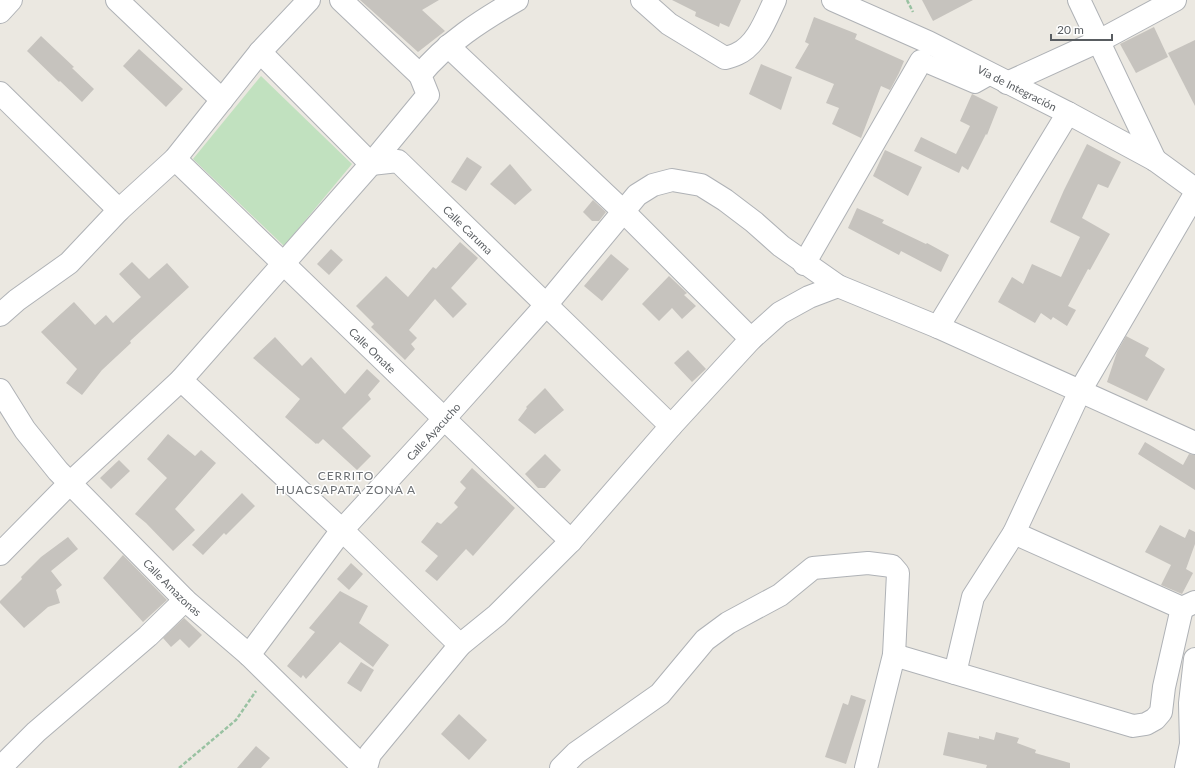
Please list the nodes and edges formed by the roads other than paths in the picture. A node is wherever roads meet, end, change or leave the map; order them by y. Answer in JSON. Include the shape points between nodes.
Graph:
{"nodes":[{"id":1,"x":11,"y":0,"type":"edge"},
{"id":2,"x":117,"y":0,"type":"edge"},
{"id":3,"x":309,"y":0,"type":"edge"},
{"id":4,"x":341,"y":0,"type":"edge"},
{"id":5,"x":517,"y":0,"type":"edge"},
{"id":6,"x":642,"y":0,"type":"edge"},
{"id":7,"x":775,"y":0,"type":"edge"},
{"id":8,"x":833,"y":0,"type":"edge"},
{"id":9,"x":1079,"y":0,"type":"edge"},
{"id":10,"x":1175,"y":0,"type":"edge"},
{"id":11,"x":0,"y":12,"type":"edge"},
{"id":12,"x":1099,"y":41,"type":"junction"},
{"id":13,"x":448,"y":46,"type":"junction"},
{"id":14,"x":260,"y":52,"type":"junction"},
{"id":15,"x":920,"y":61,"type":"joint"},
{"id":16,"x":420,"y":75,"type":"junction"},
{"id":17,"x":999,"y":79,"type":"junction"},
{"id":18,"x":0,"y":93,"type":"edge"},
{"id":19,"x":222,"y":100,"type":"junction"},
{"id":20,"x":1068,"y":113,"type":"junction"},
{"id":21,"x":175,"y":159,"type":"junction"},
{"id":22,"x":1155,"y":160,"type":"junction"},
{"id":23,"x":371,"y":164,"type":"junction"},
{"id":24,"x":1195,"y":189,"type":"edge"},
{"id":25,"x":1195,"y":194,"type":"edge"},
{"id":26,"x":119,"y":210,"type":"junction"},
{"id":27,"x":623,"y":211,"type":"junction"},
{"id":28,"x":283,"y":264,"type":"junction"},
{"id":29,"x":804,"y":264,"type":"junction"},
{"id":30,"x":838,"y":286,"type":"junction"},
{"id":31,"x":546,"y":305,"type":"junction"},
{"id":32,"x":0,"y":315,"type":"edge"},
{"id":33,"x":938,"y":327,"type":"junction"},
{"id":34,"x":751,"y":339,"type":"junction"},
{"id":35,"x":182,"y":380,"type":"junction"},
{"id":36,"x":0,"y":390,"type":"edge"},
{"id":37,"x":1080,"y":391,"type":"junction"},
{"id":38,"x":444,"y":420,"type":"junction"},
{"id":39,"x":671,"y":426,"type":"junction"},
{"id":40,"x":1195,"y":443,"type":"edge"},
{"id":41,"x":71,"y":482,"type":"junction"},
{"id":42,"x":342,"y":530,"type":"junction"},
{"id":43,"x":1014,"y":533,"type":"junction"},
{"id":44,"x":570,"y":541,"type":"junction"},
{"id":45,"x":0,"y":554,"type":"edge"},
{"id":46,"x":185,"y":600,"type":"junction"},
{"id":47,"x":1189,"y":605,"type":"edge"},
{"id":48,"x":460,"y":645,"type":"junction"},
{"id":49,"x":249,"y":655,"type":"junction"},
{"id":50,"x":894,"y":655,"type":"junction"},
{"id":51,"x":1195,"y":659,"type":"edge"},
{"id":52,"x":955,"y":673,"type":"junction"},
{"id":53,"x":0,"y":768,"type":"edge"},
{"id":54,"x":365,"y":768,"type":"edge"},
{"id":55,"x":561,"y":768,"type":"edge"},
{"id":56,"x":866,"y":768,"type":"edge"},
{"id":57,"x":1186,"y":768,"type":"edge"}],
"edges":[{"from":1,"to":11,"type":"street"},
{"from":2,"to":19,"type":"street"},
{"from":3,"to":14,"type":"street"},
{"from":4,"to":16,"type":"street"},
{"from":5,"to":13,"type":"street"},
{"from":6,"to":7,"type":"street","via":[[669,24],[725,58],[738,54],[750,45],[760,32]]},
{"from":8,"to":17,"type":"street","name":"Vía de Integración","via":[[928,42]]},
{"from":9,"to":12,"type":"street"},
{"from":10,"to":12,"type":"street"},
{"from":12,"to":17,"type":"street"},
{"from":12,"to":22,"type":"street"},
{"from":13,"to":16,"type":"street"},
{"from":13,"to":27,"type":"street"},
{"from":14,"to":19,"type":"street"},
{"from":14,"to":23,"type":"street"},
{"from":15,"to":17,"type":"street","via":[[975,84]]},
{"from":15,"to":29,"type":"street"},
{"from":16,"to":23,"type":"street","via":[[428,95]]},
{"from":17,"to":20,"type":"street","name":"Vía de Integración"},
{"from":18,"to":26,"type":"street"},
{"from":19,"to":21,"type":"street"},
{"from":20,"to":22,"type":"street","name":"Vía de Integración"},
{"from":20,"to":33,"type":"street"},
{"from":21,"to":26,"type":"street"},
{"from":21,"to":28,"type":"street","name":"Calle Omate"},
{"from":22,"to":24,"type":"street","name":"Vía de Integración"},
{"from":23,"to":28,"type":"street"},
{"from":23,"to":31,"type":"street","name":"Calle Caruma","via":[[398,161]]},
{"from":25,"to":37,"type":"street"},
{"from":26,"to":32,"type":"street","via":[[69,262],[16,300]]},
{"from":27,"to":29,"type":"street","name":"Calle Ayacucho","via":[[637,195],[653,185],[672,180],[701,185],[726,200]]},
{"from":27,"to":31,"type":"street","name":"Calle Ayacucho"},
{"from":27,"to":34,"type":"street"},
{"from":28,"to":35,"type":"street"},
{"from":28,"to":38,"type":"street","name":"Calle Omate"},
{"from":29,"to":30,"type":"street","name":"Calle Ayacucho"},
{"from":30,"to":33,"type":"street","name":"Calle Ayacucho"},
{"from":30,"to":34,"type":"street","via":[[809,297],[780,313]]},
{"from":31,"to":38,"type":"street","name":"Calle Ayacucho"},
{"from":31,"to":39,"type":"street","name":"Calle Caruma"},
{"from":33,"to":37,"type":"street","name":"Calle Ayacucho"},
{"from":34,"to":39,"type":"street"},
{"from":35,"to":41,"type":"street"},
{"from":35,"to":42,"type":"street"},
{"from":36,"to":41,"type":"street","name":"Calle Amazonas","via":[[25,430]]},
{"from":37,"to":40,"type":"street","name":"Calle Ayacucho"},
{"from":37,"to":43,"type":"street"},
{"from":38,"to":42,"type":"street","name":"Calle Ayacucho"},
{"from":38,"to":44,"type":"street","name":"Calle Omate"},
{"from":39,"to":44,"type":"street"},
{"from":41,"to":45,"type":"street"},
{"from":41,"to":46,"type":"street","name":"Calle Amazonas"},
{"from":42,"to":48,"type":"street"},
{"from":42,"to":49,"type":"street","name":"Calle Ayacucho"},
{"from":43,"to":47,"type":"street"},
{"from":43,"to":52,"type":"street","via":[[973,596]]},
{"from":44,"to":48,"type":"street","via":[[497,615]]},
{"from":46,"to":49,"type":"street","name":"Calle Amazonas"},
{"from":46,"to":53,"type":"street","via":[[148,636],[36,732]]},
{"from":47,"to":52,"type":"street","via":[[1164,687],[1160,712],[1155,719],[1146,724],[1133,726]]},
{"from":48,"to":54,"type":"street","via":[[370,754]]},
{"from":49,"to":54,"type":"street","name":"Calle Amazonas"},
{"from":50,"to":52,"type":"street"},
{"from":50,"to":55,"type":"street","via":[[898,573],[892,566],[868,563],[814,568],[780,595],[728,623],[705,640],[660,694],[576,753]]},
{"from":50,"to":56,"type":"street"},
{"from":51,"to":57,"type":"street","via":[[1190,702],[1191,744]]}]}
